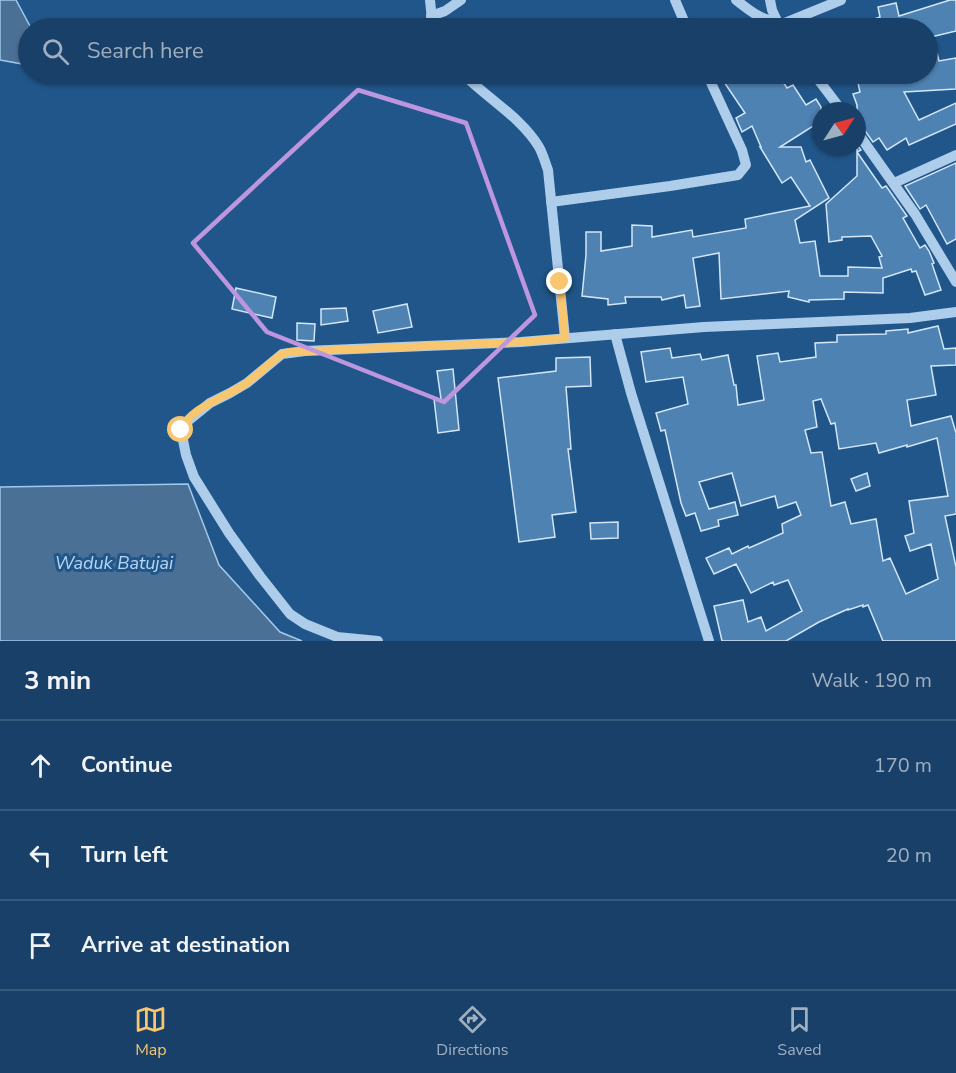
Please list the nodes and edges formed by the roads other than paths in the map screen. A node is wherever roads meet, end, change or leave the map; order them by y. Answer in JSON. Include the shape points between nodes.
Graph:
{"nodes":[{"id":1,"x":429,"y":0,"type":"edge"},
{"id":2,"x":461,"y":0,"type":"edge"},
{"id":3,"x":675,"y":0,"type":"edge"},
{"id":4,"x":736,"y":0,"type":"edge"},
{"id":5,"x":770,"y":0,"type":"edge"},
{"id":6,"x":841,"y":0,"type":"edge"},
{"id":7,"x":431,"y":16,"type":"joint"},
{"id":8,"x":683,"y":18,"type":"edge"},
{"id":9,"x":762,"y":18,"type":"edge"},
{"id":10,"x":776,"y":18,"type":"edge"},
{"id":11,"x":796,"y":18,"type":"edge"},
{"id":12,"x":474,"y":84,"type":"edge"},
{"id":13,"x":712,"y":84,"type":"edge"},
{"id":14,"x":822,"y":84,"type":"edge"},
{"id":15,"x":835,"y":102,"type":"edge"},
{"id":16,"x":866,"y":144,"type":"edge"},
{"id":17,"x":956,"y":155,"type":"edge"},
{"id":18,"x":894,"y":183,"type":"junction"},
{"id":19,"x":551,"y":201,"type":"junction"},
{"id":20,"x":956,"y":282,"type":"edge"},
{"id":21,"x":956,"y":312,"type":"edge"},
{"id":22,"x":615,"y":334,"type":"junction"},
{"id":23,"x":565,"y":338,"type":"junction"},
{"id":24,"x":378,"y":641,"type":"edge"},
{"id":25,"x":709,"y":641,"type":"edge"}],
"edges":[{"from":1,"to":7,"type":"street"},
{"from":2,"to":7,"type":"street"},
{"from":3,"to":8,"type":"street"},
{"from":4,"to":9,"type":"street"},
{"from":5,"to":10,"type":"street"},
{"from":6,"to":11,"type":"street"},
{"from":12,"to":19,"type":"street","via":[[524,128],[538,146],[548,170]]},
{"from":13,"to":19,"type":"street","via":[[742,150],[746,165],[738,175]]},
{"from":14,"to":15,"type":"street"},
{"from":16,"to":18,"type":"street"},
{"from":17,"to":18,"type":"street"},
{"from":18,"to":20,"type":"street"},
{"from":19,"to":23,"type":"street"},
{"from":21,"to":22,"type":"street","via":[[910,318]]},
{"from":22,"to":23,"type":"street"},
{"from":22,"to":25,"type":"street"},
{"from":23,"to":24,"type":"street","via":[[289,352],[241,387],[203,408],[182,427],[194,477],[290,614],[337,637]]}]}
